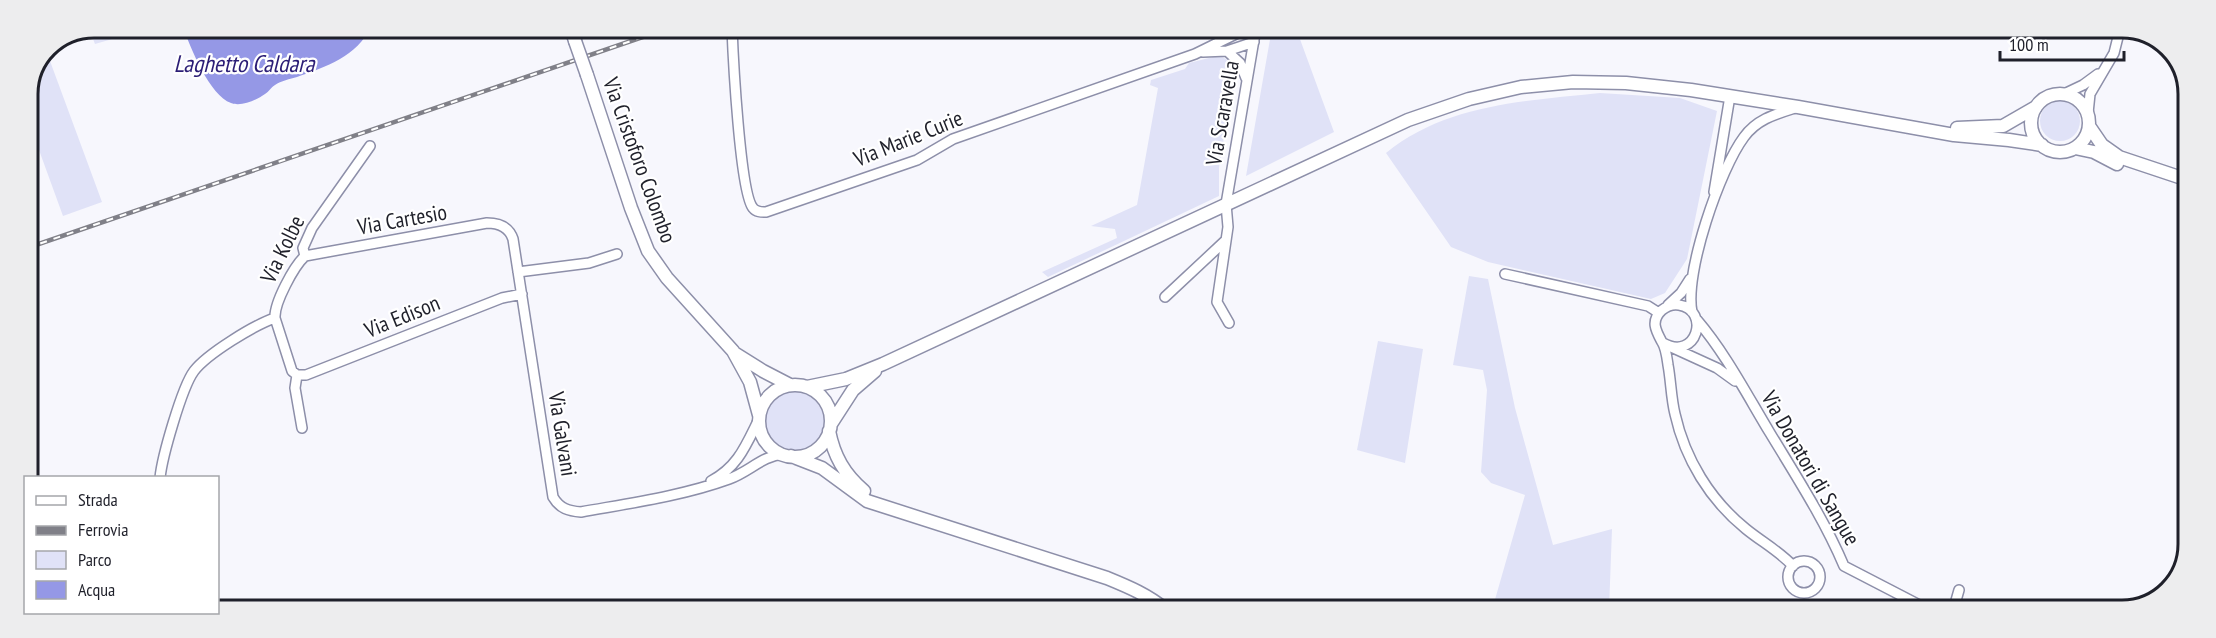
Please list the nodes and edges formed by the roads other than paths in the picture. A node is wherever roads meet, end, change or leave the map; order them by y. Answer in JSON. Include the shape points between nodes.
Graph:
{"nodes":[{"id":1,"x":574,"y":38,"type":"edge"},
{"id":2,"x":733,"y":38,"type":"edge"},
{"id":3,"x":1228,"y":38,"type":"edge"},
{"id":4,"x":1255,"y":38,"type":"edge"},
{"id":5,"x":2118,"y":38,"type":"edge"},
{"id":6,"x":1254,"y":42,"type":"junction"},
{"id":7,"x":1227,"y":51,"type":"junction"},
{"id":8,"x":1195,"y":54,"type":"junction"},
{"id":9,"x":2103,"y":71,"type":"junction"},
{"id":10,"x":1247,"y":79,"type":"junction"},
{"id":11,"x":2064,"y":94,"type":"junction"},
{"id":12,"x":1730,"y":96,"type":"junction"},
{"id":13,"x":2037,"y":106,"type":"junction"},
{"id":14,"x":1798,"y":107,"type":"junction"},
{"id":15,"x":2088,"y":113,"type":"junction"},
{"id":16,"x":1894,"y":124,"type":"junction"},
{"id":17,"x":2089,"y":126,"type":"junction"},
{"id":18,"x":2042,"y":145,"type":"junction"},
{"id":19,"x":370,"y":146,"type":"dead end"},
{"id":20,"x":2075,"y":148,"type":"junction"},
{"id":21,"x":2173,"y":176,"type":"junction"},
{"id":22,"x":2178,"y":177,"type":"edge"},
{"id":23,"x":1226,"y":204,"type":"junction"},
{"id":24,"x":1712,"y":206,"type":"junction"},
{"id":25,"x":505,"y":228,"type":"joint"},
{"id":26,"x":1226,"y":240,"type":"junction"},
{"id":27,"x":617,"y":254,"type":"dead end"},
{"id":28,"x":304,"y":256,"type":"junction"},
{"id":29,"x":1694,"y":269,"type":"junction"},
{"id":30,"x":518,"y":272,"type":"junction"},
{"id":31,"x":1504,"y":274,"type":"dead end"},
{"id":32,"x":522,"y":294,"type":"junction"},
{"id":33,"x":1165,"y":297,"type":"dead end"},
{"id":34,"x":1663,"y":310,"type":"junction"},
{"id":35,"x":1694,"y":315,"type":"junction"},
{"id":36,"x":275,"y":318,"type":"junction"},
{"id":37,"x":1229,"y":322,"type":"dead end"},
{"id":38,"x":1666,"y":344,"type":"junction"},
{"id":39,"x":1681,"y":349,"type":"junction"},
{"id":40,"x":733,"y":351,"type":"junction"},
{"id":41,"x":1690,"y":357,"type":"junction"},
{"id":42,"x":883,"y":364,"type":"junction"},
{"id":43,"x":1670,"y":367,"type":"junction"},
{"id":44,"x":297,"y":375,"type":"junction"},
{"id":45,"x":790,"y":385,"type":"junction"},
{"id":46,"x":807,"y":387,"type":"junction"},
{"id":47,"x":1744,"y":390,"type":"junction"},
{"id":48,"x":759,"y":417,"type":"junction"},
{"id":49,"x":302,"y":428,"type":"dead end"},
{"id":50,"x":830,"y":429,"type":"junction"},
{"id":51,"x":787,"y":455,"type":"junction"},
{"id":52,"x":160,"y":476,"type":"edge"},
{"id":53,"x":699,"y":488,"type":"junction"},
{"id":54,"x":877,"y":504,"type":"junction"},
{"id":55,"x":1792,"y":566,"type":"dead end"},
{"id":56,"x":1959,"y":590,"type":"dead end"},
{"id":57,"x":1153,"y":600,"type":"edge"},
{"id":58,"x":1910,"y":600,"type":"edge"},
{"id":59,"x":1956,"y":600,"type":"edge"}],
"edges":[{"from":1,"to":40,"type":"street","name":"Via Cristoforo Colombo","bridge":true,"via":[[648,251],[667,278]]},
{"from":2,"to":8,"type":"street","name":"Via Marie Curie","via":[[744,172],[750,202],[759,212],[917,160],[963,135]]},
{"from":3,"to":8,"type":"street","name":"Via Marie Curie"},
{"from":4,"to":6,"type":"street","name":"Via Scaravella"},
{"from":5,"to":9,"type":"street"},
{"from":6,"to":7,"type":"street"},
{"from":6,"to":10,"type":"street","name":"Via Scaravella"},
{"from":7,"to":8,"type":"street"},
{"from":7,"to":10,"type":"street","via":[[1240,63]]},
{"from":9,"to":11,"type":"street"},
{"from":9,"to":15,"type":"street","via":[[2090,94]]},
{"from":10,"to":23,"type":"street","name":"Via Scaravella"},
{"from":11,"to":13,"type":"street","via":[[2047,97]]},
{"from":11,"to":15,"type":"street","via":[[2079,100]]},
{"from":12,"to":14,"type":"street"},
{"from":12,"to":23,"type":"street","via":[[1604,82],[1547,84],[1495,93],[1408,120]]},
{"from":12,"to":24,"type":"street"},
{"from":13,"to":16,"type":"street","via":[[2003,126],[1973,129]]},
{"from":13,"to":18,"type":"street","via":[[2031,124]]},
{"from":14,"to":16,"type":"street"},
{"from":14,"to":24,"type":"street","via":[[1769,116],[1744,137]]},
{"from":15,"to":17,"type":"street"},
{"from":16,"to":18,"type":"street"},
{"from":17,"to":20,"type":"street","via":[[2084,140]]},
{"from":17,"to":21,"type":"street","via":[[2102,145],[2119,157]]},
{"from":18,"to":20,"type":"street","via":[[2056,151]]},
{"from":19,"to":28,"type":"street","name":"Via Kolbe","via":[[312,228],[303,248]]},
{"from":20,"to":21,"type":"street","via":[[2094,152],[2133,171]]},
{"from":21,"to":22,"type":"street"},
{"from":23,"to":26,"type":"street","name":"Via Scaravella"},
{"from":23,"to":42,"type":"street"},
{"from":24,"to":29,"type":"street"},
{"from":25,"to":28,"type":"street","name":"Via Cartesio","via":[[487,223]]},
{"from":25,"to":30,"type":"street","name":"Via Galvani","via":[[513,239]]},
{"from":26,"to":33,"type":"street"},
{"from":26,"to":37,"type":"street","name":"Via Scaravella","via":[[1217,302]]},
{"from":27,"to":30,"type":"street","via":[[589,263]]},
{"from":28,"to":36,"type":"street","name":"Via Kolbe","via":[[277,305]]},
{"from":29,"to":34,"type":"street","via":[[1685,287]]},
{"from":29,"to":35,"type":"street","via":[[1690,297]]},
{"from":30,"to":32,"type":"street","name":"Via Galvani"},
{"from":31,"to":34,"type":"street"},
{"from":32,"to":44,"type":"street","name":"Via Edison","via":[[502,298],[306,375]]},
{"from":32,"to":53,"type":"street","name":"Via Galvani","via":[[553,497],[560,506],[581,512]]},
{"from":34,"to":35,"type":"street","via":[[1680,305]]},
{"from":34,"to":38,"type":"street","via":[[1655,331]]},
{"from":35,"to":39,"type":"street","via":[[1694,338]]},
{"from":35,"to":47,"type":"street","name":"Via Donatori di Sangue"},
{"from":36,"to":44,"type":"street","via":[[292,371]]},
{"from":36,"to":52,"type":"street","name":"Via Kolbe","via":[[207,358],[192,374]]},
{"from":38,"to":39,"type":"street"},
{"from":38,"to":43,"type":"street"},
{"from":39,"to":41,"type":"street"},
{"from":39,"to":43,"type":"street"},
{"from":40,"to":45,"type":"street","name":"Via Cristoforo Colombo"},
{"from":40,"to":48,"type":"street","name":"Via Cristoforo Colombo","via":[[750,382]]},
{"from":41,"to":43,"type":"street","via":[[1678,357]]},
{"from":41,"to":47,"type":"street","via":[[1724,372]]},
{"from":42,"to":46,"type":"street","via":[[846,380]]},
{"from":42,"to":50,"type":"street","via":[[853,390]]},
{"from":43,"to":55,"type":"street","via":[[1677,423],[1700,477],[1740,524]]},
{"from":44,"to":49,"type":"street","via":[[295,388]]},
{"from":45,"to":46,"type":"street"},
{"from":45,"to":48,"type":"street","via":[[770,395]]},
{"from":46,"to":50,"type":"street","via":[[826,403]]},
{"from":47,"to":58,"type":"street","name":"Via Donatori di Sangue","via":[[1825,526],[1844,566]]},
{"from":48,"to":51,"type":"street","via":[[765,441]]},
{"from":48,"to":53,"type":"street","name":"Via Galvani","via":[[745,450],[734,464]]},
{"from":50,"to":51,"type":"street","via":[[815,450]]},
{"from":50,"to":54,"type":"street","via":[[839,464]]},
{"from":51,"to":53,"type":"street","name":"Via Galvani","via":[[765,459],[732,478]]},
{"from":51,"to":54,"type":"street","via":[[822,468]]},
{"from":54,"to":57,"type":"street","via":[[1107,578]]},
{"from":56,"to":59,"type":"street"}]}
